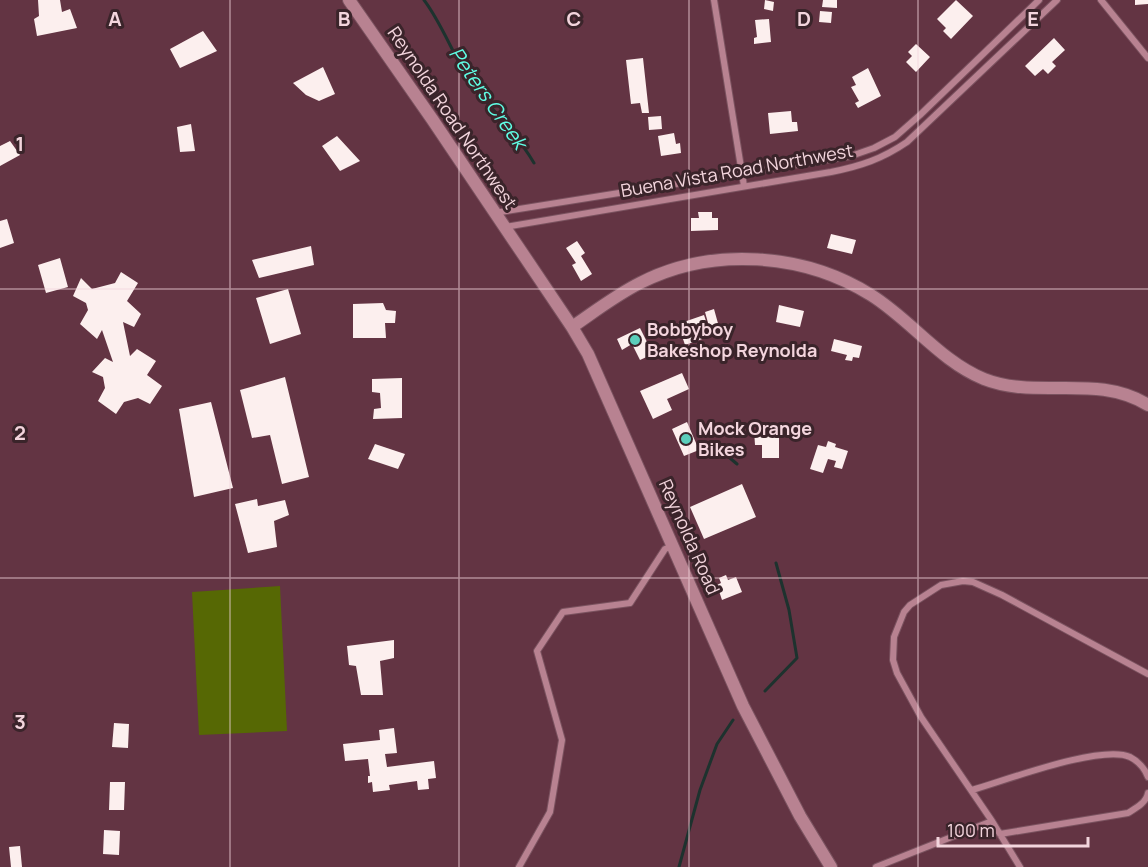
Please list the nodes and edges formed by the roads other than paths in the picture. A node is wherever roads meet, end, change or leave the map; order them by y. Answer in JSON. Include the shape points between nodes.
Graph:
{"nodes":[{"id":1,"x":349,"y":0,"type":"edge"},
{"id":2,"x":714,"y":0,"type":"edge"},
{"id":3,"x":1038,"y":0,"type":"edge"},
{"id":4,"x":1057,"y":0,"type":"edge"},
{"id":5,"x":1101,"y":0,"type":"edge"},
{"id":6,"x":1148,"y":58,"type":"edge"},
{"id":7,"x":742,"y":174,"type":"junction"},
{"id":8,"x":744,"y":186,"type":"junction"},
{"id":9,"x":495,"y":213,"type":"junction"},
{"id":10,"x":505,"y":227,"type":"junction"},
{"id":11,"x":572,"y":327,"type":"junction"},
{"id":12,"x":1148,"y":405,"type":"edge"},
{"id":13,"x":673,"y":546,"type":"junction"},
{"id":14,"x":1148,"y":674,"type":"edge"},
{"id":15,"x":1148,"y":777,"type":"edge"},
{"id":16,"x":972,"y":790,"type":"junction"},
{"id":17,"x":1148,"y":793,"type":"edge"},
{"id":18,"x":992,"y":821,"type":"junction"},
{"id":19,"x":1000,"y":834,"type":"junction"},
{"id":20,"x":519,"y":867,"type":"edge"},
{"id":21,"x":831,"y":867,"type":"edge"},
{"id":22,"x":876,"y":867,"type":"edge"},
{"id":23,"x":1020,"y":867,"type":"edge"}],
"edges":[{"from":1,"to":9,"type":"main road","name":"Reynolda Road Northwest"},
{"from":2,"to":7,"type":"street"},
{"from":3,"to":7,"type":"street","name":"Buena Vista Road Northwest","via":[[895,137],[851,156]]},
{"from":4,"to":8,"type":"street","name":"Buena Vista Road Northwest","via":[[907,142],[885,157],[858,166]]},
{"from":5,"to":6,"type":"street"},
{"from":7,"to":8,"type":"street"},
{"from":7,"to":9,"type":"street","name":"Buena Vista Road Northwest"},
{"from":8,"to":10,"type":"street","name":"Buena Vista Road Northwest"},
{"from":9,"to":10,"type":"main road","name":"Reynolda Road Northwest"},
{"from":10,"to":11,"type":"main road","name":"Reynolda Road"},
{"from":11,"to":12,"type":"main road","via":[[622,293],[663,273],[734,259],[784,262],[828,274],[872,295],[961,367],[986,379],[1031,388],[1113,390]]},
{"from":11,"to":13,"type":"main road","name":"Reynolda Road","via":[[588,354]]},
{"from":13,"to":20,"type":"street","via":[[664,549],[630,603],[563,612],[537,651],[562,740],[550,812]]},
{"from":13,"to":21,"type":"main road","name":"Reynolda Road","via":[[767,755]]},
{"from":14,"to":16,"type":"street","via":[[981,585],[949,583],[925,594],[910,605],[898,624],[893,660],[905,690]]},
{"from":15,"to":16,"type":"street","via":[[1144,768],[1130,757],[1084,757]]},
{"from":16,"to":18,"type":"street"},
{"from":17,"to":19,"type":"street","via":[[1139,807],[1128,813]]},
{"from":18,"to":19,"type":"street"},
{"from":18,"to":22,"type":"street"},
{"from":19,"to":23,"type":"street"}]}
